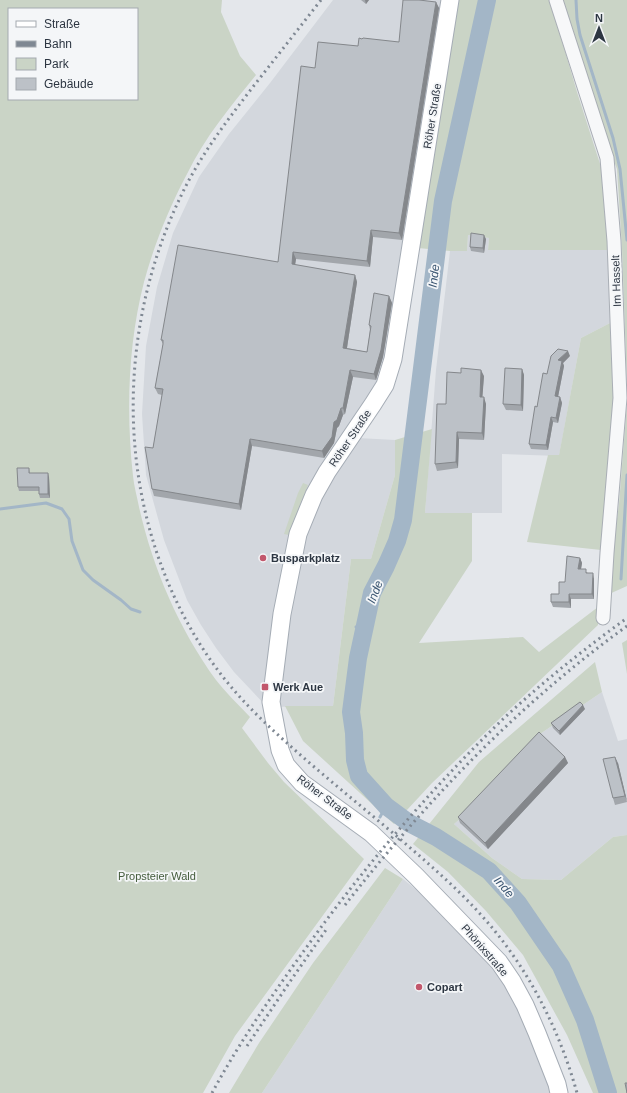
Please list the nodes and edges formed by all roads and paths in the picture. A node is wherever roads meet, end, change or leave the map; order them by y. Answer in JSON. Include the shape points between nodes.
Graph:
{"nodes":[{"id":1,"x":450,"y":0,"type":"edge"},
{"id":2,"x":556,"y":0,"type":"edge"},
{"id":3,"x":603,"y":618,"type":"dead end"},
{"id":4,"x":371,"y":833,"type":"joint"},
{"id":5,"x":559,"y":1093,"type":"edge"}],
"edges":[{"from":1,"to":4,"type":"main road","name":"Röher Straße","via":[[394,359],[373,404],[314,495],[298,534],[282,614],[271,702],[280,750],[286,765],[302,783]]},
{"from":2,"to":3,"type":"street","name":"Im Hasselt","via":[[607,158],[614,241],[620,398],[606,553]]},
{"from":4,"to":5,"type":"main road","name":"Phönixstraße","via":[[499,962],[524,1005]]}]}
